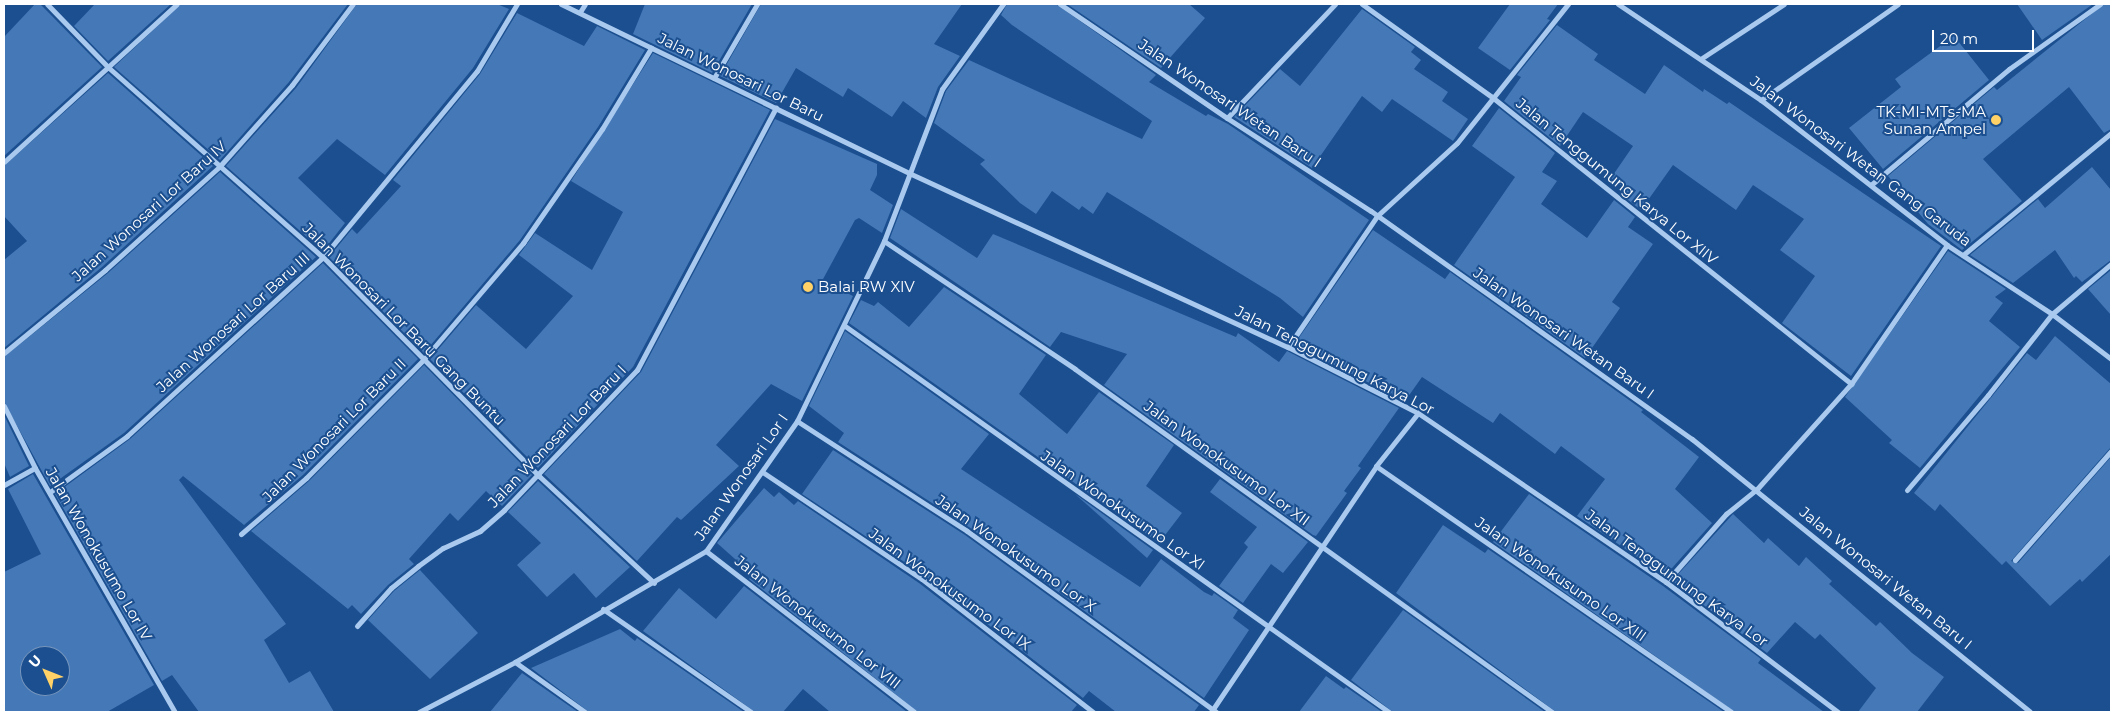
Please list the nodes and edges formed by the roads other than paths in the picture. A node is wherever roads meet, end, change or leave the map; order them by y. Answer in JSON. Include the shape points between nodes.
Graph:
{"nodes":[{"id":1,"x":47,"y":4,"type":"edge"},
{"id":2,"x":177,"y":4,"type":"edge"},
{"id":3,"x":353,"y":4,"type":"edge"},
{"id":4,"x":517,"y":4,"type":"edge"},
{"id":5,"x":561,"y":4,"type":"edge"},
{"id":6,"x":585,"y":4,"type":"edge"},
{"id":7,"x":757,"y":4,"type":"edge"},
{"id":8,"x":1003,"y":4,"type":"edge"},
{"id":9,"x":1060,"y":4,"type":"edge"},
{"id":10,"x":1335,"y":4,"type":"edge"},
{"id":11,"x":1362,"y":4,"type":"edge"},
{"id":12,"x":1568,"y":4,"type":"edge"},
{"id":13,"x":1784,"y":4,"type":"edge"},
{"id":14,"x":1898,"y":4,"type":"edge"},
{"id":15,"x":2100,"y":4,"type":"edge"},
{"id":16,"x":1622,"y":5,"type":"edge"},
{"id":17,"x":580,"y":12,"type":"junction"},
{"id":18,"x":651,"y":48,"type":"junction"},
{"id":19,"x":1702,"y":58,"type":"junction"},
{"id":20,"x":109,"y":68,"type":"junction"},
{"id":21,"x":714,"y":78,"type":"junction"},
{"id":22,"x":1492,"y":97,"type":"junction"},
{"id":23,"x":1762,"y":100,"type":"junction"},
{"id":24,"x":776,"y":108,"type":"junction"},
{"id":25,"x":1226,"y":118,"type":"junction"},
{"id":26,"x":2111,"y":134,"type":"edge"},
{"id":27,"x":4,"y":162,"type":"edge"},
{"id":28,"x":220,"y":167,"type":"junction"},
{"id":29,"x":909,"y":173,"type":"junction"},
{"id":30,"x":1872,"y":184,"type":"junction"},
{"id":31,"x":1377,"y":216,"type":"junction"},
{"id":32,"x":884,"y":241,"type":"junction"},
{"id":33,"x":1947,"y":245,"type":"junction"},
{"id":34,"x":1963,"y":255,"type":"junction"},
{"id":35,"x":323,"y":257,"type":"junction"},
{"id":36,"x":2111,"y":264,"type":"edge"},
{"id":37,"x":2052,"y":314,"type":"junction"},
{"id":38,"x":844,"y":326,"type":"junction"},
{"id":39,"x":1288,"y":347,"type":"junction"},
{"id":40,"x":4,"y":353,"type":"edge"},
{"id":41,"x":424,"y":359,"type":"junction"},
{"id":42,"x":2111,"y":359,"type":"edge"},
{"id":43,"x":1851,"y":384,"type":"junction"},
{"id":44,"x":4,"y":406,"type":"edge"},
{"id":45,"x":1418,"y":413,"type":"junction"},
{"id":46,"x":797,"y":421,"type":"junction"},
{"id":47,"x":2111,"y":451,"type":"edge"},
{"id":48,"x":1376,"y":466,"type":"junction"},
{"id":49,"x":35,"y":468,"type":"junction"},
{"id":50,"x":764,"y":473,"type":"junction"},
{"id":51,"x":539,"y":476,"type":"junction"},
{"id":52,"x":4,"y":485,"type":"edge"},
{"id":53,"x":1757,"y":489,"type":"junction"},
{"id":54,"x":1907,"y":490,"type":"dead end"},
{"id":55,"x":50,"y":492,"type":"junction"},
{"id":56,"x":241,"y":534,"type":"dead end"},
{"id":57,"x":1323,"y":547,"type":"junction"},
{"id":58,"x":706,"y":551,"type":"junction"},
{"id":59,"x":2014,"y":560,"type":"dead end"},
{"id":60,"x":1666,"y":582,"type":"junction"},
{"id":61,"x":654,"y":583,"type":"junction"},
{"id":62,"x":602,"y":609,"type":"junction"},
{"id":63,"x":356,"y":626,"type":"dead end"},
{"id":64,"x":1267,"y":626,"type":"junction"},
{"id":65,"x":515,"y":662,"type":"junction"},
{"id":66,"x":1213,"y":711,"type":"edge"},
{"id":67,"x":175,"y":712,"type":"edge"},
{"id":68,"x":419,"y":712,"type":"edge"},
{"id":69,"x":585,"y":712,"type":"edge"},
{"id":70,"x":751,"y":712,"type":"edge"},
{"id":71,"x":914,"y":712,"type":"edge"},
{"id":72,"x":1093,"y":712,"type":"edge"},
{"id":73,"x":1389,"y":712,"type":"edge"},
{"id":74,"x":1552,"y":712,"type":"edge"},
{"id":75,"x":1731,"y":712,"type":"edge"},
{"id":76,"x":1838,"y":712,"type":"edge"},
{"id":77,"x":2030,"y":712,"type":"edge"}],
"edges":[{"from":1,"to":20,"type":"street","name":"Jalan Wonosari Lor Baru Gang Buntu"},
{"from":2,"to":20,"type":"street"},
{"from":3,"to":28,"type":"street","name":"Jalan Wonosari Lor Baru IV","via":[[292,85]]},
{"from":4,"to":35,"type":"street","name":"Jalan Wonosari Lor Baru III","via":[[477,71]]},
{"from":5,"to":17,"type":"street","name":"Jalan Wonosari Lor Baru"},
{"from":6,"to":17,"type":"street"},
{"from":7,"to":21,"type":"street"},
{"from":8,"to":29,"type":"street","name":"Jalan Wonosari Lor I","via":[[942,89]]},
{"from":9,"to":25,"type":"street","name":"Jalan Wonosari Wetan Baru I"},
{"from":10,"to":25,"type":"street"},
{"from":11,"to":22,"type":"street","name":"Jalan Tenggumung Karya Lor XIIV"},
{"from":12,"to":22,"type":"street"},
{"from":13,"to":19,"type":"street"},
{"from":14,"to":23,"type":"street"},
{"from":15,"to":30,"type":"street","via":[[2009,69]]},
{"from":16,"to":19,"type":"street","name":"Jalan Wonosari Wetan Gang Garuda"},
{"from":17,"to":18,"type":"street","name":"Jalan Wonosari Lor Baru"},
{"from":18,"to":21,"type":"street","name":"Jalan Wonosari Lor Baru"},
{"from":18,"to":41,"type":"street","name":"Jalan Wonosari Lor Baru II","via":[[586,152],[523,243]]},
{"from":19,"to":23,"type":"street","name":"Jalan Wonosari Wetan Gang Garuda"},
{"from":20,"to":27,"type":"street"},
{"from":20,"to":28,"type":"street","name":"Jalan Wonosari Lor Baru Gang Buntu"},
{"from":21,"to":24,"type":"street","name":"Jalan Wonosari Lor Baru"},
{"from":22,"to":31,"type":"street","via":[[1432,169]]},
{"from":22,"to":43,"type":"street","name":"Jalan Tenggumung Karya Lor XIIV"},
{"from":23,"to":30,"type":"street","name":"Jalan Wonosari Wetan Gang Garuda"},
{"from":24,"to":29,"type":"street","name":"Jalan Wonosari Lor Baru"},
{"from":24,"to":51,"type":"street","name":"Jalan Wonosari Lor Baru I","via":[[637,370]]},
{"from":25,"to":31,"type":"street","name":"Jalan Wonosari Wetan Baru I"},
{"from":26,"to":34,"type":"street"},
{"from":28,"to":35,"type":"street","name":"Jalan Wonosari Lor Baru Gang Buntu"},
{"from":28,"to":40,"type":"street","name":"Jalan Wonosari Lor Baru IV","via":[[105,270]]},
{"from":29,"to":32,"type":"street","name":"Jalan Wonosari Lor I"},
{"from":29,"to":39,"type":"street","name":"Jalan Tenggumung Karya Lor"},
{"from":30,"to":33,"type":"street","name":"Jalan Wonosari Wetan Gang Garuda"},
{"from":31,"to":39,"type":"street"},
{"from":31,"to":53,"type":"street","name":"Jalan Wonosari Wetan Baru I"},
{"from":32,"to":38,"type":"street","name":"Jalan Wonosari Lor I"},
{"from":32,"to":57,"type":"street","name":"Jalan Wonokusumo Lor XII","via":[[1075,369]]},
{"from":33,"to":34,"type":"street","name":"Jalan Wonosari Wetan Gang Garuda"},
{"from":33,"to":43,"type":"street"},
{"from":34,"to":37,"type":"street","name":"Jalan Wonosari Wetan Gang Garuda"},
{"from":35,"to":41,"type":"street","name":"Jalan Wonosari Lor Baru Gang Buntu"},
{"from":35,"to":55,"type":"street","name":"Jalan Wonosari Lor Baru III","via":[[127,436]]},
{"from":36,"to":37,"type":"street"},
{"from":37,"to":42,"type":"street","name":"Jalan Wonosari Wetan Gang Garuda"},
{"from":37,"to":54,"type":"street"},
{"from":38,"to":46,"type":"street","name":"Jalan Wonosari Lor I"},
{"from":38,"to":64,"type":"street","name":"Jalan Wonokusumo Lor XI"},
{"from":39,"to":45,"type":"street","name":"Jalan Tenggumung Karya Lor"},
{"from":41,"to":51,"type":"street","name":"Jalan Wonosari Lor Baru Gang Buntu"},
{"from":41,"to":56,"type":"street","name":"Jalan Wonosari Lor Baru II","via":[[306,478]]},
{"from":43,"to":53,"type":"street"},
{"from":44,"to":49,"type":"street","name":"Jalan Wonokusumo Lor IV"},
{"from":45,"to":48,"type":"street"},
{"from":45,"to":60,"type":"street","name":"Jalan Tenggumung Karya Lor"},
{"from":46,"to":50,"type":"street","name":"Jalan Wonosari Lor I"},
{"from":46,"to":66,"type":"street","name":"Jalan Wonokusumo Lor X","via":[[967,531]]},
{"from":47,"to":59,"type":"street"},
{"from":48,"to":57,"type":"street"},
{"from":48,"to":75,"type":"street","name":"Jalan Wonokusumo Lor XIII"},
{"from":49,"to":52,"type":"street"},
{"from":49,"to":55,"type":"street","name":"Jalan Wonokusumo Lor IV"},
{"from":50,"to":58,"type":"street","name":"Jalan Wonosari Lor I"},
{"from":50,"to":72,"type":"street","name":"Jalan Wonokusumo Lor IX","via":[[922,580]]},
{"from":51,"to":61,"type":"street","name":"Jalan Wonosari Lor Baru Gang Buntu"},
{"from":51,"to":63,"type":"street","name":"Jalan Wonosari Lor Baru I","via":[[480,531],[443,548],[391,588]]},
{"from":53,"to":60,"type":"street","via":[[1726,514]]},
{"from":53,"to":77,"type":"street","name":"Jalan Wonosari Wetan Baru I"},
{"from":55,"to":67,"type":"street","name":"Jalan Wonokusumo Lor IV"},
{"from":57,"to":64,"type":"street"},
{"from":57,"to":74,"type":"street","name":"Jalan Wonokusumo Lor XII"},
{"from":58,"to":61,"type":"street","name":"Jalan Wonosari Lor I"},
{"from":58,"to":71,"type":"street","name":"Jalan Wonokusumo Lor VIII"},
{"from":60,"to":76,"type":"street","name":"Jalan Tenggumung Karya Lor"},
{"from":61,"to":62,"type":"street","name":"Jalan Wonosari Lor I"},
{"from":62,"to":65,"type":"street","name":"Jalan Wonosari Lor I"},
{"from":62,"to":70,"type":"street"},
{"from":64,"to":66,"type":"street"},
{"from":64,"to":73,"type":"street","name":"Jalan Wonokusumo Lor XI"},
{"from":65,"to":68,"type":"street","name":"Jalan Wonosari Lor I"},
{"from":65,"to":69,"type":"street"}]}
